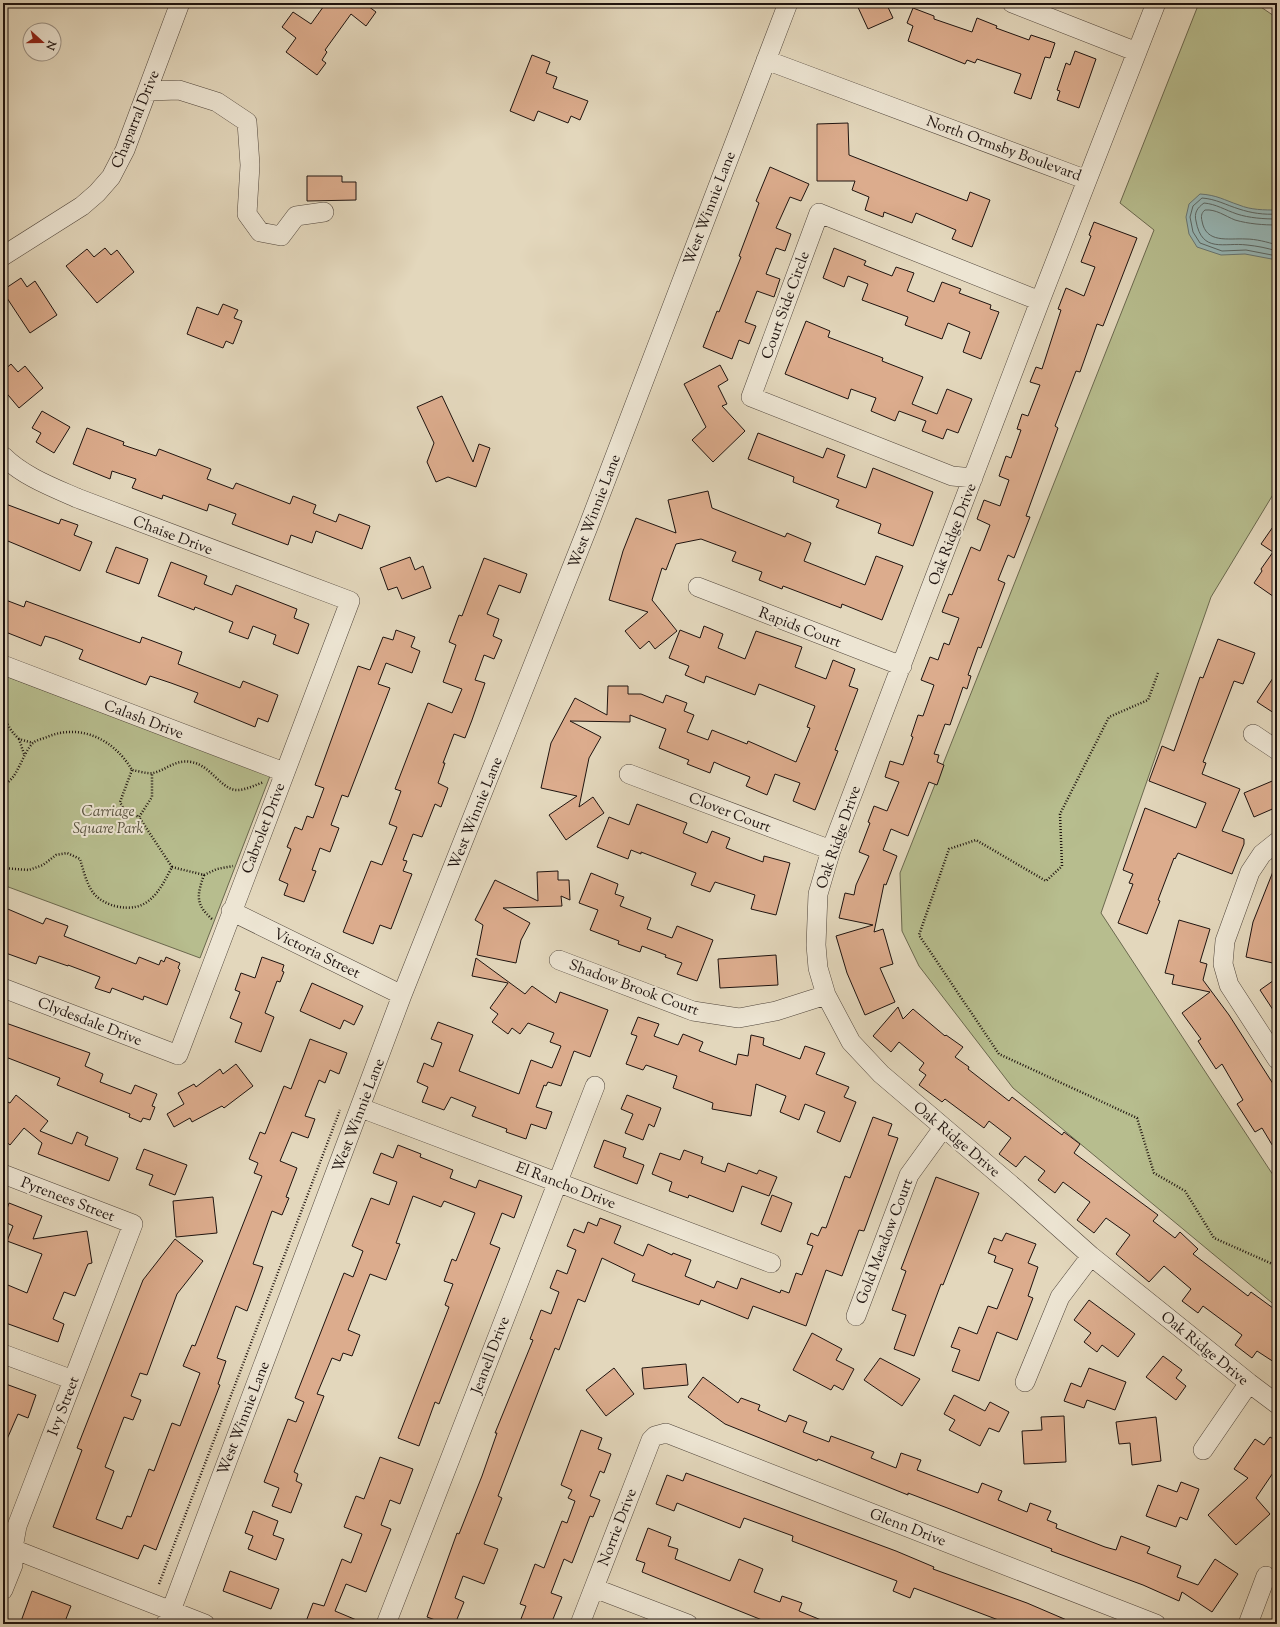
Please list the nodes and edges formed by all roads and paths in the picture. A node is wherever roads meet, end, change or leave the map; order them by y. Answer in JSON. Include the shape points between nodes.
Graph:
{"nodes":[{"id":1,"x":180,"y":3,"type":"edge"},
{"id":2,"x":788,"y":3,"type":"edge"},
{"id":3,"x":1012,"y":3,"type":"edge"},
{"id":4,"x":1156,"y":3,"type":"edge"},
{"id":5,"x":1137,"y":52,"type":"junction"},
{"id":6,"x":766,"y":60,"type":"junction"},
{"id":7,"x":148,"y":91,"type":"junction"},
{"id":8,"x":1087,"y":180,"type":"junction"},
{"id":9,"x":324,"y":212,"type":"dead end"},
{"id":10,"x":3,"y":256,"type":"edge"},
{"id":11,"x":1040,"y":300,"type":"junction"},
{"id":12,"x":3,"y":456,"type":"edge"},
{"id":13,"x":973,"y":478,"type":"junction"},
{"id":14,"x":698,"y":587,"type":"dead end"},
{"id":15,"x":350,"y":601,"type":"joint"},
{"id":16,"x":3,"y":665,"type":"edge"},
{"id":17,"x":902,"y":666,"type":"junction"},
{"id":18,"x":1158,"y":673,"type":"dead end"},
{"id":19,"x":3,"y":682,"type":"edge"},
{"id":20,"x":1253,"y":734,"type":"dead end"},
{"id":21,"x":19,"y":739,"type":"junction"},
{"id":22,"x":33,"y":743,"type":"junction"},
{"id":23,"x":1277,"y":750,"type":"edge"},
{"id":24,"x":24,"y":754,"type":"junction"},
{"id":25,"x":132,"y":770,"type":"junction"},
{"id":26,"x":284,"y":772,"type":"junction"},
{"id":27,"x":152,"y":774,"type":"junction"},
{"id":28,"x":629,"y":774,"type":"dead end"},
{"id":29,"x":264,"y":781,"type":"dead end"},
{"id":30,"x":3,"y":784,"type":"edge"},
{"id":31,"x":139,"y":817,"type":"junction"},
{"id":32,"x":1277,"y":842,"type":"edge"},
{"id":33,"x":831,"y":850,"type":"junction"},
{"id":34,"x":235,"y":866,"type":"dead end"},
{"id":35,"x":172,"y":867,"type":"junction"},
{"id":36,"x":3,"y":868,"type":"edge"},
{"id":37,"x":204,"y":875,"type":"junction"},
{"id":38,"x":231,"y":911,"type":"junction"},
{"id":39,"x":214,"y":921,"type":"dead end"},
{"id":40,"x":559,"y":960,"type":"dead end"},
{"id":41,"x":3,"y":988,"type":"edge"},
{"id":42,"x":402,"y":995,"type":"junction"},
{"id":43,"x":826,"y":995,"type":"junction"},
{"id":44,"x":178,"y":1055,"type":"joint"},
{"id":45,"x":1277,"y":1060,"type":"edge"},
{"id":46,"x":595,"y":1086,"type":"dead end"},
{"id":47,"x":340,"y":1108,"type":"dead end"},
{"id":48,"x":361,"y":1108,"type":"junction"},
{"id":49,"x":943,"y":1128,"type":"junction"},
{"id":50,"x":3,"y":1174,"type":"edge"},
{"id":51,"x":557,"y":1182,"type":"junction"},
{"id":52,"x":133,"y":1224,"type":"joint"},
{"id":53,"x":1091,"y":1256,"type":"junction"},
{"id":54,"x":771,"y":1263,"type":"dead end"},
{"id":55,"x":1277,"y":1266,"type":"edge"},
{"id":56,"x":856,"y":1316,"type":"dead end"},
{"id":57,"x":3,"y":1354,"type":"edge"},
{"id":58,"x":73,"y":1380,"type":"junction"},
{"id":59,"x":1025,"y":1382,"type":"dead end"},
{"id":60,"x":1248,"y":1383,"type":"junction"},
{"id":61,"x":1277,"y":1404,"type":"edge"},
{"id":62,"x":660,"y":1434,"type":"joint"},
{"id":63,"x":1203,"y":1450,"type":"dead end"},
{"id":64,"x":8,"y":1546,"type":"edge"},
{"id":65,"x":1266,"y":1576,"type":"dead end"},
{"id":66,"x":159,"y":1584,"type":"dead end"},
{"id":67,"x":594,"y":1588,"type":"junction"},
{"id":68,"x":3,"y":1590,"type":"edge"},
{"id":69,"x":168,"y":1617,"type":"edge"},
{"id":70,"x":205,"y":1624,"type":"edge"},
{"id":71,"x":386,"y":1624,"type":"edge"},
{"id":72,"x":580,"y":1624,"type":"edge"},
{"id":73,"x":688,"y":1624,"type":"edge"},
{"id":74,"x":1156,"y":1624,"type":"edge"},
{"id":75,"x":1248,"y":1624,"type":"edge"}],
"edges":[{"from":1,"to":7,"type":"street","name":"Chaparral Drive"},
{"from":2,"to":6,"type":"street","name":"West Winnie Lane"},
{"from":3,"to":5,"type":"street"},
{"from":4,"to":5,"type":"street","name":"North Ormsby Boulevard"},
{"from":5,"to":8,"type":"street","name":"North Ormsby Boulevard"},
{"from":6,"to":8,"type":"street","name":"North Ormsby Boulevard"},
{"from":6,"to":42,"type":"street","name":"West Winnie Lane","via":[[588,528]]},
{"from":7,"to":9,"type":"street","via":[[179,90],[217,102],[247,122],[250,165],[247,214],[260,232],[281,236],[296,216]]},
{"from":7,"to":10,"type":"street","name":"Chaparral Drive","via":[[125,150],[111,177],[97,193],[82,206]]},
{"from":8,"to":11,"type":"street","name":"Oak Ridge Drive"},
{"from":11,"to":13,"type":"street","name":"Oak Ridge Drive"},
{"from":11,"to":13,"type":"street","name":"Court Side Circle","via":[[819,213],[751,397],[952,476]]},
{"from":12,"to":15,"type":"street","name":"Chaise Drive","via":[[36,480],[77,498]]},
{"from":13,"to":17,"type":"street","name":"Oak Ridge Drive"},
{"from":14,"to":17,"type":"street","name":"Rapids Court"},
{"from":15,"to":26,"type":"street","name":"Cabrolet Drive"},
{"from":16,"to":26,"type":"street","name":"Calash Drive"},
{"from":17,"to":33,"type":"street","name":"Oak Ridge Drive"},
{"from":18,"to":55,"type":"path","via":[[1148,700],[1109,717],[1060,814],[1062,866],[1046,881],[976,840],[949,849],[919,935],[999,1054],[1137,1118],[1154,1173],[1186,1191],[1214,1238]]},
{"from":19,"to":21,"type":"path","via":[[6,687],[4,719],[8,731]]},
{"from":20,"to":23,"type":"street"},
{"from":21,"to":22,"type":"path"},
{"from":21,"to":24,"type":"path"},
{"from":22,"to":24,"type":"path"},
{"from":22,"to":25,"type":"path","via":[[65,732],[91,734],[105,741],[122,755]]},
{"from":24,"to":30,"type":"path","via":[[13,777]]},
{"from":25,"to":27,"type":"path"},
{"from":25,"to":31,"type":"path","via":[[120,802],[124,810]]},
{"from":26,"to":38,"type":"street","name":"Cabrolet Drive"},
{"from":27,"to":29,"type":"path","via":[[170,764],[190,762],[209,769],[223,785],[236,790]]},
{"from":27,"to":31,"type":"path","via":[[152,797]]},
{"from":28,"to":33,"type":"street","name":"Clover Court"},
{"from":31,"to":35,"type":"path"},
{"from":32,"to":45,"type":"street","via":[[1262,854],[1250,872],[1225,941],[1223,964],[1229,985]]},
{"from":33,"to":43,"type":"street","name":"Oak Ridge Drive","via":[[818,894],[816,922],[818,968]]},
{"from":34,"to":37,"type":"path","via":[[217,869]]},
{"from":35,"to":36,"type":"path","via":[[161,888],[146,904],[127,909],[107,904],[92,892],[80,859],[67,853],[56,855],[43,865],[29,870]]},
{"from":35,"to":37,"type":"path"},
{"from":37,"to":39,"type":"path","via":[[199,898],[202,910]]},
{"from":38,"to":42,"type":"street","name":"Victoria Street"},
{"from":38,"to":44,"type":"street","name":"Cabrolet Drive"},
{"from":40,"to":43,"type":"street","name":"Shadow Brook Court","via":[[693,1011],[739,1018],[776,1011]]},
{"from":41,"to":44,"type":"street","name":"Clydesdale Drive"},
{"from":42,"to":48,"type":"street","name":"West Winnie Lane"},
{"from":43,"to":49,"type":"street","name":"Oak Ridge Drive","via":[[851,1042],[881,1074]]},
{"from":46,"to":51,"type":"street","name":"Jeanell Drive"},
{"from":47,"to":66,"type":"path"},
{"from":48,"to":51,"type":"street","name":"El Rancho Drive"},
{"from":48,"to":69,"type":"street","name":"West Winnie Lane"},
{"from":49,"to":53,"type":"street","name":"Oak Ridge Drive"},
{"from":49,"to":56,"type":"street","name":"Gold Meadow Court","via":[[909,1175]]},
{"from":50,"to":52,"type":"street","name":"Pyrenees Street"},
{"from":51,"to":54,"type":"street","name":"El Rancho Drive"},
{"from":51,"to":71,"type":"street","name":"Jeanell Drive"},
{"from":52,"to":58,"type":"street","name":"Ivy Street"},
{"from":53,"to":59,"type":"street","via":[[1060,1297]]},
{"from":53,"to":60,"type":"street","name":"Oak Ridge Drive"},
{"from":57,"to":58,"type":"street"},
{"from":58,"to":64,"type":"street","name":"Ivy Street"},
{"from":60,"to":61,"type":"street","name":"Oak Ridge Drive"},
{"from":60,"to":63,"type":"street"},
{"from":62,"to":67,"type":"street","name":"Norrie Drive","via":[[651,1440]]},
{"from":62,"to":74,"type":"street","name":"Glenn Drive","via":[[671,1434]]},
{"from":64,"to":68,"type":"street","name":"Ivy Street","via":[[13,1564]]},
{"from":64,"to":69,"type":"street"},
{"from":65,"to":75,"type":"street"},
{"from":67,"to":72,"type":"street","name":"Norrie Drive"},
{"from":67,"to":73,"type":"street"},
{"from":69,"to":70,"type":"street"}]}
